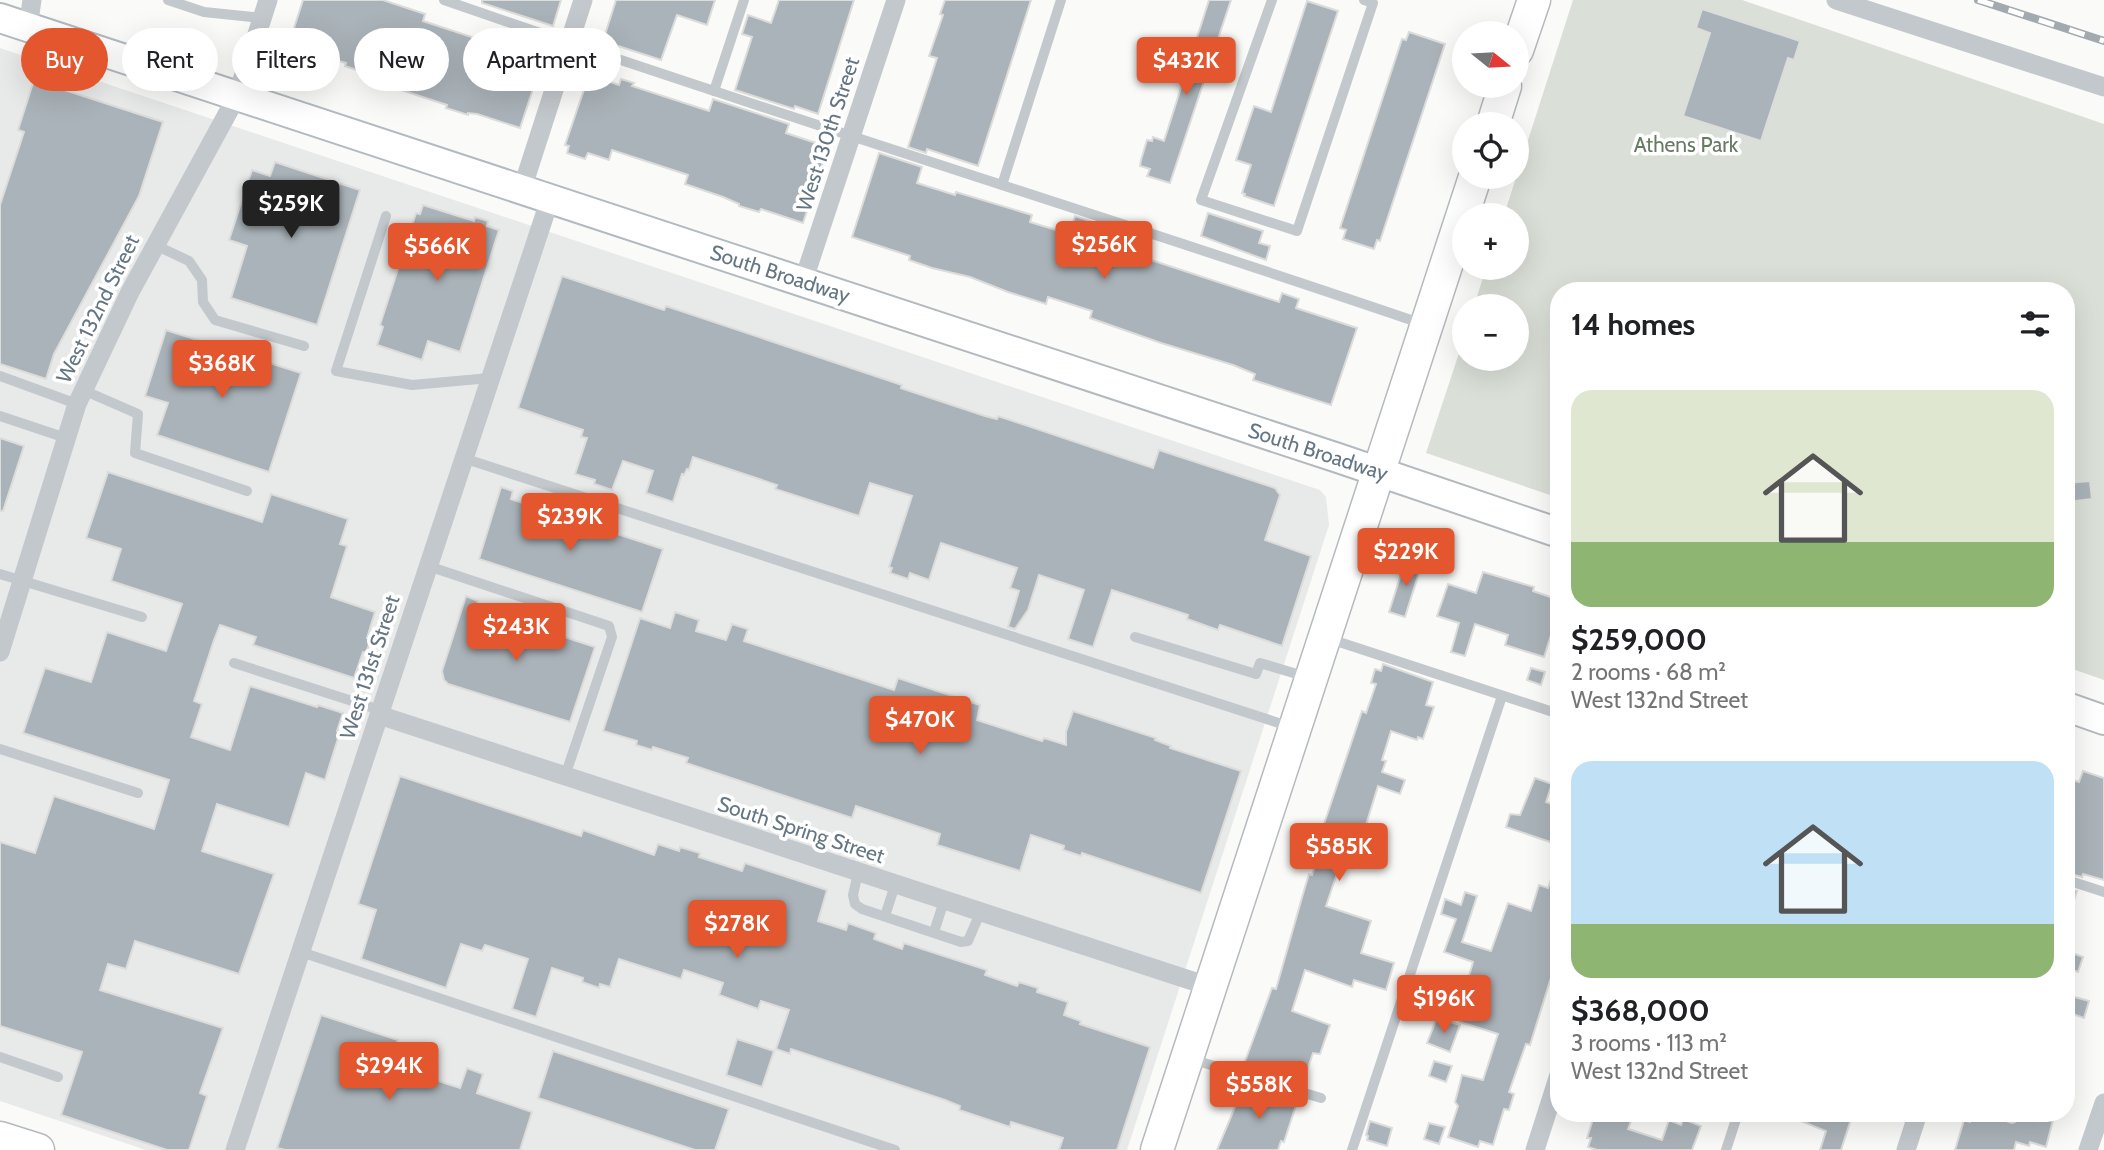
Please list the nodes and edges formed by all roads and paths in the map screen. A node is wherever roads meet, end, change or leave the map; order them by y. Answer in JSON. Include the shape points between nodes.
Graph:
{"nodes":[{"id":1,"x":32,"y":0,"type":"edge"},
{"id":2,"x":168,"y":0,"type":"edge"},
{"id":3,"x":444,"y":0,"type":"edge"},
{"id":4,"x":583,"y":0,"type":"edge"},
{"id":5,"x":744,"y":0,"type":"edge"},
{"id":6,"x":896,"y":0,"type":"edge"},
{"id":7,"x":1061,"y":0,"type":"edge"},
{"id":8,"x":1272,"y":0,"type":"edge"},
{"id":9,"x":1364,"y":0,"type":"edge"},
{"id":10,"x":1534,"y":0,"type":"edge"},
{"id":11,"x":1836,"y":0,"type":"edge"},
{"id":12,"x":265,"y":9,"type":"edge"},
{"id":13,"x":0,"y":18,"type":"edge"},
{"id":14,"x":1527,"y":21,"type":"edge"},
{"id":15,"x":29,"y":28,"type":"joint"},
{"id":16,"x":525,"y":28,"type":"edge"},
{"id":17,"x":574,"y":28,"type":"edge"},
{"id":18,"x":108,"y":54,"type":"edge"},
{"id":19,"x":621,"y":60,"type":"edge"},
{"id":20,"x":2104,"y":87,"type":"edge"},
{"id":21,"x":554,"y":91,"type":"edge"},
{"id":22,"x":714,"y":91,"type":"junction"},
{"id":23,"x":237,"y":96,"type":"junction"},
{"id":24,"x":851,"y":136,"type":"junction"},
{"id":25,"x":1002,"y":185,"type":"junction"},
{"id":26,"x":522,"y":189,"type":"junction"},
{"id":27,"x":1471,"y":189,"type":"edge"},
{"id":28,"x":550,"y":199,"type":"junction"},
{"id":29,"x":386,"y":216,"type":"dead end"},
{"id":30,"x":155,"y":245,"type":"junction"},
{"id":31,"x":803,"y":282,"type":"junction"},
{"id":32,"x":1427,"y":325,"type":"junction"},
{"id":33,"x":304,"y":346,"type":"dead end"},
{"id":34,"x":0,"y":376,"type":"edge"},
{"id":35,"x":490,"y":378,"type":"junction"},
{"id":36,"x":80,"y":397,"type":"junction"},
{"id":37,"x":0,"y":416,"type":"edge"},
{"id":38,"x":66,"y":438,"type":"junction"},
{"id":39,"x":463,"y":458,"type":"junction"},
{"id":40,"x":1379,"y":472,"type":"junction"},
{"id":41,"x":247,"y":491,"type":"dead end"},
{"id":42,"x":1550,"y":530,"type":"edge"},
{"id":43,"x":428,"y":566,"type":"junction"},
{"id":44,"x":0,"y":574,"type":"edge"},
{"id":45,"x":22,"y":581,"type":"junction"},
{"id":46,"x":142,"y":617,"type":"dead end"},
{"id":47,"x":4,"y":625,"type":"edge"},
{"id":48,"x":1135,"y":637,"type":"dead end"},
{"id":49,"x":1324,"y":637,"type":"junction"},
{"id":50,"x":0,"y":652,"type":"edge"},
{"id":51,"x":234,"y":663,"type":"dead end"},
{"id":52,"x":1311,"y":678,"type":"junction"},
{"id":53,"x":1502,"y":696,"type":"junction"},
{"id":54,"x":2075,"y":710,"type":"edge"},
{"id":55,"x":1550,"y":711,"type":"edge"},
{"id":56,"x":379,"y":713,"type":"junction"},
{"id":57,"x":2104,"y":720,"type":"edge"},
{"id":58,"x":1294,"y":729,"type":"junction"},
{"id":59,"x":0,"y":749,"type":"edge"},
{"id":60,"x":565,"y":776,"type":"junction"},
{"id":61,"x":138,"y":793,"type":"dead end"},
{"id":62,"x":858,"y":873,"type":"junction"},
{"id":63,"x":2075,"y":883,"type":"edge"},
{"id":64,"x":895,"y":885,"type":"junction"},
{"id":65,"x":2104,"y":892,"type":"edge"},
{"id":66,"x":944,"y":901,"type":"junction"},
{"id":67,"x":980,"y":912,"type":"junction"},
{"id":68,"x":885,"y":916,"type":"junction"},
{"id":69,"x":934,"y":932,"type":"junction"},
{"id":70,"x":300,"y":953,"type":"junction"},
{"id":71,"x":1211,"y":986,"type":"junction"},
{"id":72,"x":0,"y":1057,"type":"edge"},
{"id":73,"x":1187,"y":1058,"type":"junction"},
{"id":74,"x":58,"y":1077,"type":"dead end"},
{"id":75,"x":1321,"y":1098,"type":"dead end"},
{"id":76,"x":1550,"y":1103,"type":"edge"},
{"id":77,"x":2104,"y":1103,"type":"edge"},
{"id":78,"x":1735,"y":1122,"type":"edge"},
{"id":79,"x":1916,"y":1122,"type":"edge"},
{"id":80,"x":0,"y":1138,"type":"edge"},
{"id":81,"x":38,"y":1150,"type":"edge"},
{"id":82,"x":235,"y":1150,"type":"edge"},
{"id":83,"x":895,"y":1150,"type":"edge"},
{"id":84,"x":1157,"y":1150,"type":"edge"},
{"id":85,"x":1352,"y":1150,"type":"edge"},
{"id":86,"x":1535,"y":1150,"type":"edge"},
{"id":87,"x":1726,"y":1150,"type":"edge"},
{"id":88,"x":1906,"y":1150,"type":"edge"},
{"id":89,"x":2088,"y":1150,"type":"edge"}],
"edges":[{"from":1,"to":15,"type":"street"},
{"from":2,"to":12,"type":"lane","via":[[204,12]]},
{"from":3,"to":16,"type":"lane"},
{"from":4,"to":17,"type":"street"},
{"from":5,"to":22,"type":"lane"},
{"from":6,"to":24,"type":"street","name":"West 130th Street"},
{"from":7,"to":25,"type":"lane"},
{"from":8,"to":9,"type":"lane","via":[[1201,200],[1297,231],[1373,3]]},
{"from":10,"to":14,"type":"main road"},
{"from":11,"to":20,"type":"street"},
{"from":12,"to":23,"type":"street","name":"West 132nd Street"},
{"from":13,"to":15,"type":"main road","name":"South Broadway"},
{"from":18,"to":23,"type":"main road","name":"South Broadway"},
{"from":19,"to":22,"type":"lane"},
{"from":21,"to":26,"type":"street"},
{"from":22,"to":24,"type":"lane"},
{"from":23,"to":26,"type":"main road","name":"South Broadway"},
{"from":23,"to":30,"type":"street","name":"West 132nd Street"},
{"from":24,"to":25,"type":"lane"},
{"from":24,"to":31,"type":"street","name":"West 130th Street"},
{"from":25,"to":32,"type":"lane"},
{"from":26,"to":28,"type":"main road","name":"South Broadway"},
{"from":27,"to":32,"type":"main road"},
{"from":28,"to":31,"type":"main road","name":"South Broadway"},
{"from":28,"to":35,"type":"street","name":"West 131st Street"},
{"from":29,"to":35,"type":"lane","via":[[337,371],[412,385]]},
{"from":30,"to":33,"type":"lane","via":[[190,261],[202,280],[203,302],[215,320]]},
{"from":30,"to":36,"type":"street","name":"West 132nd Street"},
{"from":31,"to":40,"type":"main road","name":"South Broadway"},
{"from":32,"to":40,"type":"main road"},
{"from":34,"to":36,"type":"lane"},
{"from":35,"to":39,"type":"street","name":"West 131st Street"},
{"from":36,"to":38,"type":"street","name":"West 132nd Street"},
{"from":36,"to":41,"type":"lane","via":[[138,414],[135,453]]},
{"from":37,"to":38,"type":"lane"},
{"from":38,"to":45,"type":"street","name":"West 132nd Street"},
{"from":39,"to":43,"type":"street","name":"West 131st Street"},
{"from":39,"to":58,"type":"lane"},
{"from":40,"to":42,"type":"main road","name":"South Broadway"},
{"from":40,"to":49,"type":"main road"},
{"from":43,"to":56,"type":"street","name":"West 131st Street"},
{"from":43,"to":60,"type":"lane","via":[[609,626],[612,637]]},
{"from":44,"to":45,"type":"lane"},
{"from":45,"to":46,"type":"lane"},
{"from":45,"to":47,"type":"street","name":"West 132nd Street"},
{"from":47,"to":50,"type":"street","name":"West 132nd Street"},
{"from":48,"to":52,"type":"lane","via":[[1256,674],[1260,663]]},
{"from":49,"to":52,"type":"main road"},
{"from":49,"to":53,"type":"lane"},
{"from":51,"to":56,"type":"lane"},
{"from":52,"to":58,"type":"main road"},
{"from":53,"to":55,"type":"lane"},
{"from":53,"to":85,"type":"lane"},
{"from":54,"to":57,"type":"main road"},
{"from":56,"to":60,"type":"street","name":"South Spring Street"},
{"from":56,"to":70,"type":"street","name":"West 131st Street"},
{"from":58,"to":71,"type":"main road"},
{"from":59,"to":61,"type":"lane"},
{"from":60,"to":62,"type":"street","name":"South Spring Street"},
{"from":62,"to":64,"type":"street","name":"South Spring Street"},
{"from":62,"to":68,"type":"lane","via":[[855,904]]},
{"from":63,"to":65,"type":"lane"},
{"from":64,"to":66,"type":"street","name":"South Spring Street"},
{"from":64,"to":68,"type":"lane"},
{"from":66,"to":67,"type":"street","name":"South Spring Street"},
{"from":66,"to":69,"type":"lane"},
{"from":67,"to":69,"type":"lane","via":[[968,941]]},
{"from":67,"to":71,"type":"street","name":"South Spring Street"},
{"from":68,"to":69,"type":"lane"},
{"from":70,"to":82,"type":"street","name":"West 131st Street"},
{"from":70,"to":83,"type":"lane"},
{"from":71,"to":73,"type":"main road"},
{"from":72,"to":74,"type":"lane"},
{"from":73,"to":75,"type":"lane"},
{"from":73,"to":84,"type":"main road"},
{"from":76,"to":86,"type":"street"},
{"from":77,"to":89,"type":"street"},
{"from":78,"to":87,"type":"lane"},
{"from":79,"to":88,"type":"street"},
{"from":80,"to":81,"type":"main road"}]}
